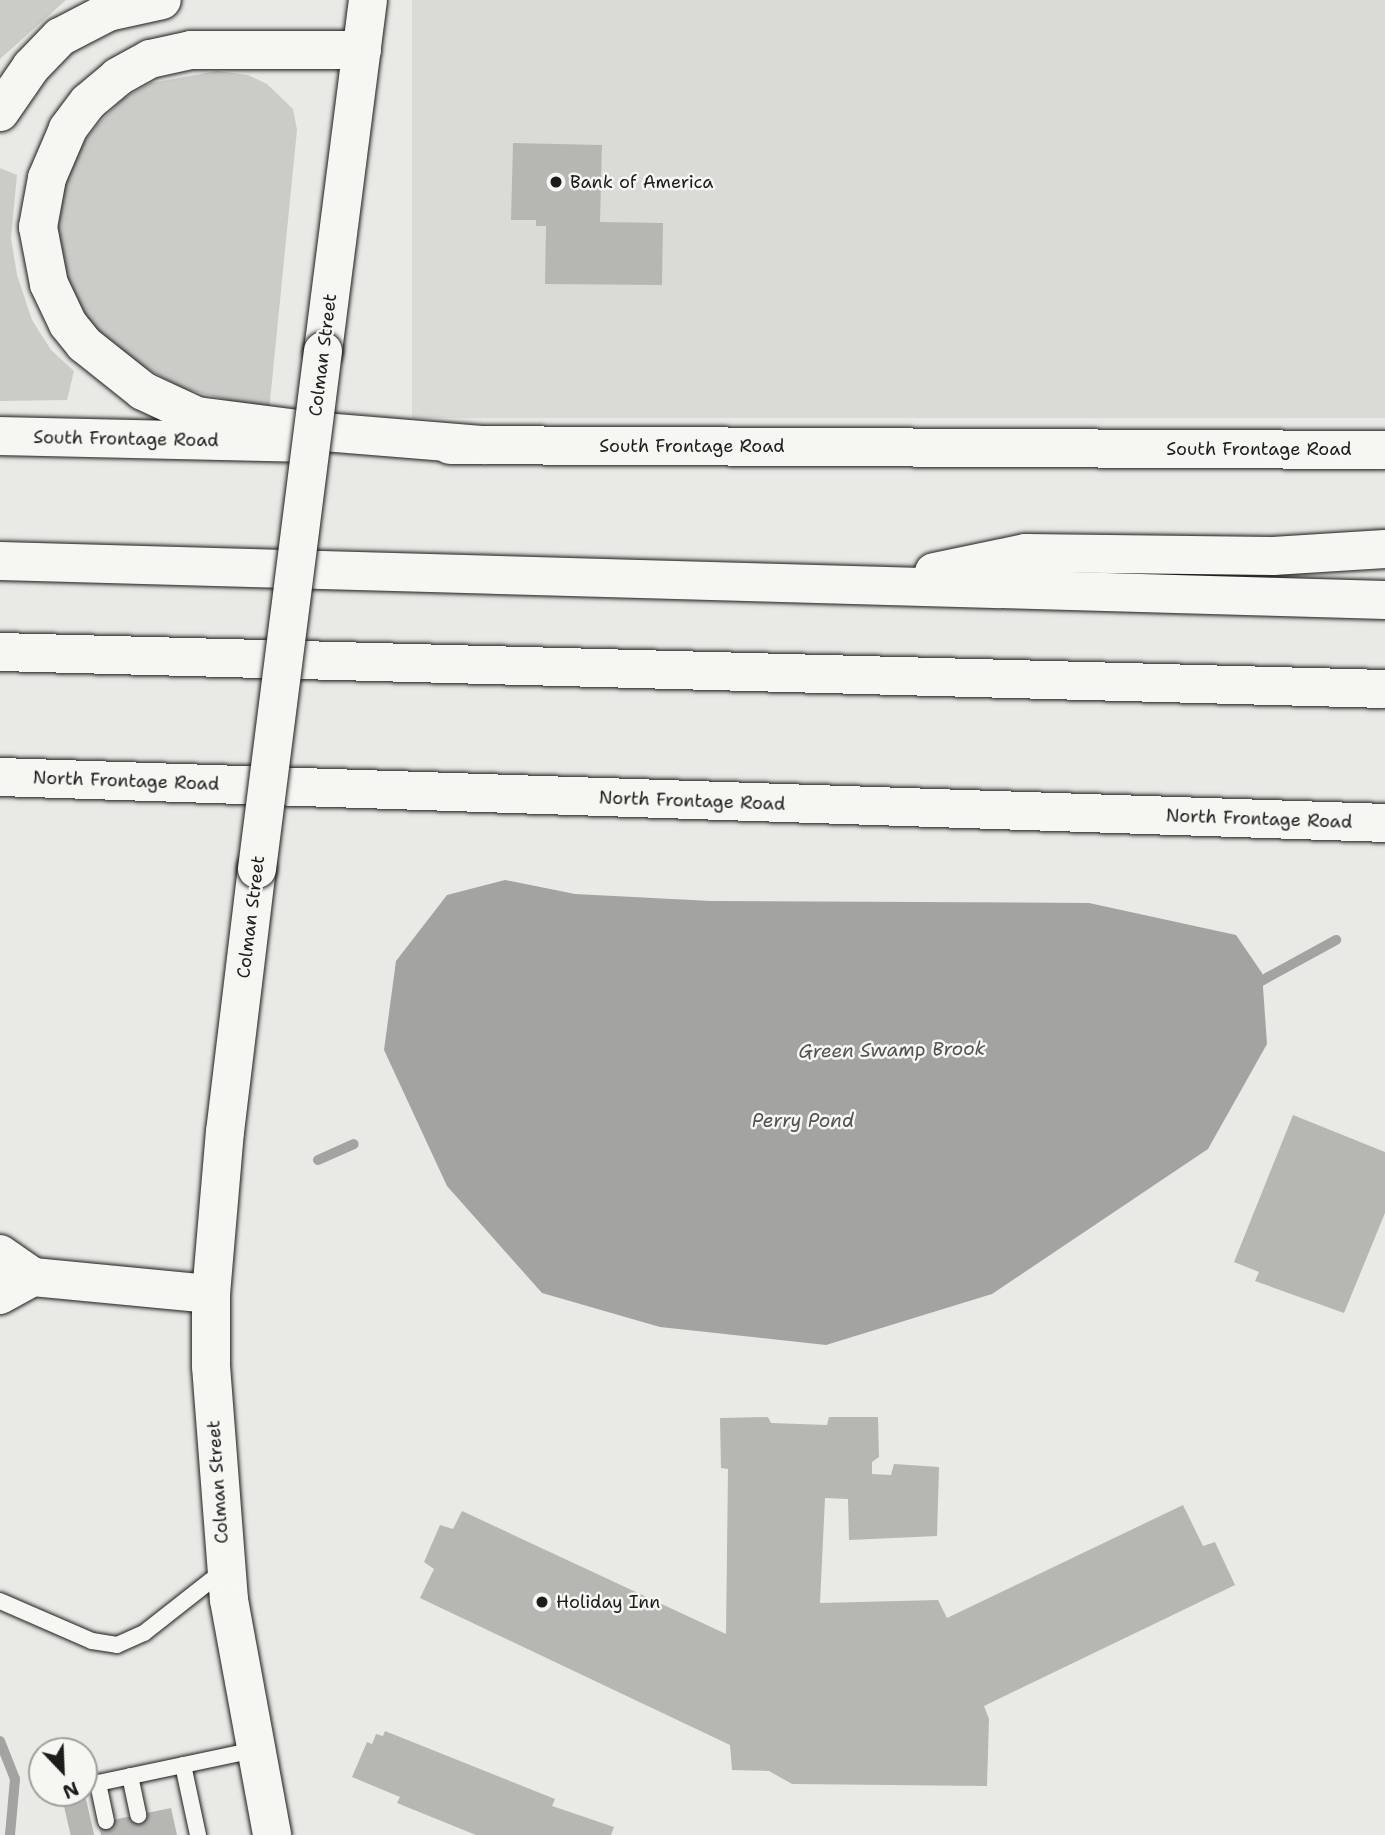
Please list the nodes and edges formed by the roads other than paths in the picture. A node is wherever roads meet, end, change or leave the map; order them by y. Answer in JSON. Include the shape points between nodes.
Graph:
{"nodes":[{"id":1,"x":162,"y":0,"type":"edge"},
{"id":2,"x":368,"y":0,"type":"edge"},
{"id":3,"x":362,"y":50,"type":"junction"},
{"id":4,"x":0,"y":112,"type":"edge"},
{"id":5,"x":0,"y":436,"type":"edge"},
{"id":6,"x":483,"y":445,"type":"junction"},
{"id":7,"x":1385,"y":450,"type":"edge"},
{"id":8,"x":1385,"y":549,"type":"edge"},
{"id":9,"x":0,"y":561,"type":"edge"},
{"id":10,"x":875,"y":585,"type":"junction"},
{"id":11,"x":1385,"y":600,"type":"edge"},
{"id":12,"x":0,"y":652,"type":"edge"},
{"id":13,"x":1385,"y":690,"type":"edge"},
{"id":14,"x":0,"y":777,"type":"edge"},
{"id":15,"x":1385,"y":823,"type":"edge"},
{"id":16,"x":0,"y":1254,"type":"edge"},
{"id":17,"x":33,"y":1277,"type":"junction"},
{"id":18,"x":211,"y":1294,"type":"junction"},
{"id":19,"x":0,"y":1295,"type":"edge"},
{"id":20,"x":225,"y":1569,"type":"junction"},
{"id":21,"x":0,"y":1601,"type":"edge"},
{"id":22,"x":255,"y":1750,"type":"junction"},
{"id":23,"x":183,"y":1765,"type":"junction"},
{"id":24,"x":130,"y":1776,"type":"junction"},
{"id":25,"x":138,"y":1815,"type":"dead end"},
{"id":26,"x":106,"y":1821,"type":"dead end"},
{"id":27,"x":198,"y":1835,"type":"edge"},
{"id":28,"x":272,"y":1835,"type":"edge"}],
"edges":[{"from":1,"to":4,"type":"main road","via":[[108,12],[61,37],[31,67]]},
{"from":2,"to":3,"type":"main road","name":"Colman Street"},
{"from":3,"to":6,"type":"main road","via":[[191,50],[150,59],[118,77],[88,102],[68,129],[47,178],[38,227],[49,284],[68,324],[84,344],[142,391],[197,416]]},
{"from":3,"to":18,"type":"main road","name":"Colman Street","bridge":true,"via":[[225,1132]]},
{"from":5,"to":6,"type":"main road","name":"South Frontage Road"},
{"from":6,"to":7,"type":"main road","name":"South Frontage Road"},
{"from":8,"to":10,"type":"main road","via":[[1273,556],[1026,553]]},
{"from":9,"to":10,"type":"main road"},
{"from":10,"to":11,"type":"main road"},
{"from":12,"to":13,"type":"main road"},
{"from":14,"to":15,"type":"main road","name":"North Frontage Road"},
{"from":16,"to":17,"type":"main road"},
{"from":17,"to":18,"type":"main road"},
{"from":17,"to":19,"type":"main road"},
{"from":18,"to":20,"type":"main road","name":"Colman Street","via":[[211,1366]]},
{"from":20,"to":21,"type":"lane","via":[[144,1633],[117,1645],[92,1641]]},
{"from":20,"to":22,"type":"main road","name":"Colman Street"},
{"from":22,"to":23,"type":"lane"},
{"from":22,"to":28,"type":"main road","name":"Colman Street"},
{"from":23,"to":24,"type":"lane"},
{"from":23,"to":27,"type":"lane"},
{"from":24,"to":25,"type":"lane"},
{"from":24,"to":26,"type":"lane","via":[[98,1783]]}]}
